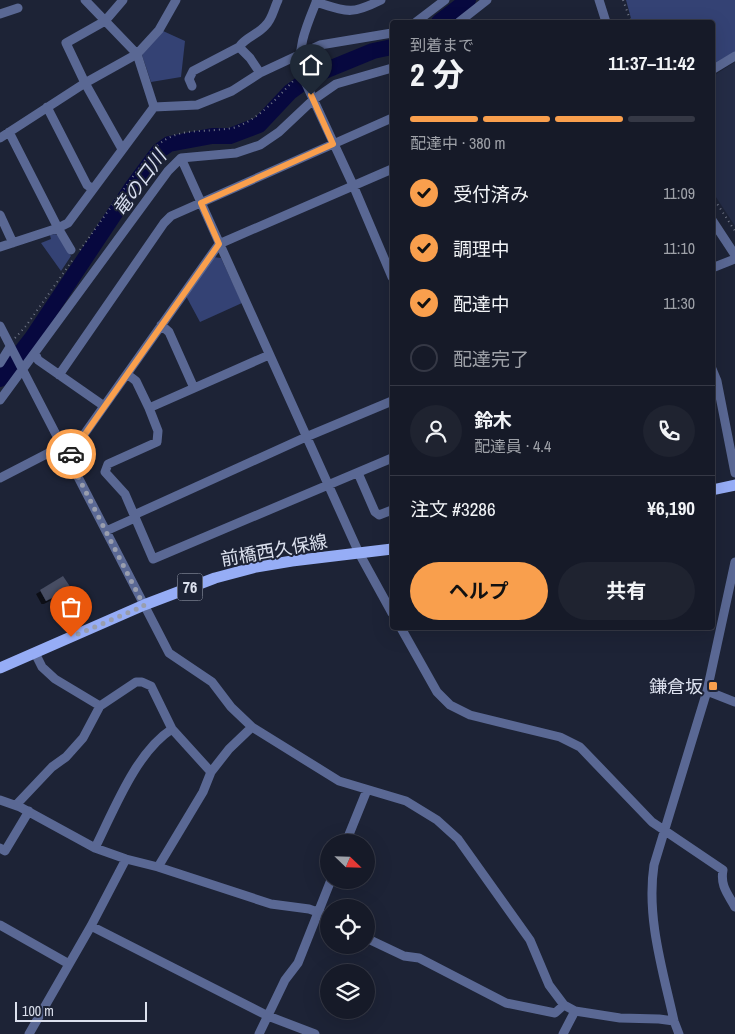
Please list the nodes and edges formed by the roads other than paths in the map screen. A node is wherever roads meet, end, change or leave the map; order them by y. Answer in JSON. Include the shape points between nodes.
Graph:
{"nodes":[{"id":1,"x":85,"y":0,"type":"edge"},
{"id":2,"x":123,"y":0,"type":"edge"},
{"id":3,"x":176,"y":0,"type":"edge"},
{"id":4,"x":278,"y":0,"type":"edge"},
{"id":5,"x":381,"y":0,"type":"edge"},
{"id":6,"x":445,"y":0,"type":"edge"},
{"id":7,"x":488,"y":0,"type":"edge"},
{"id":8,"x":599,"y":0,"type":"edge"},
{"id":9,"x":317,"y":1,"type":"edge"},
{"id":10,"x":18,"y":8,"type":"dead end"},
{"id":11,"x":0,"y":14,"type":"edge"},
{"id":12,"x":105,"y":20,"type":"junction"},
{"id":13,"x":419,"y":20,"type":"edge"},
{"id":14,"x":462,"y":20,"type":"edge"},
{"id":15,"x":605,"y":20,"type":"edge"},
{"id":16,"x":390,"y":32,"type":"edge"},
{"id":17,"x":239,"y":47,"type":"junction"},
{"id":18,"x":136,"y":54,"type":"junction"},
{"id":19,"x":301,"y":54,"type":"junction"},
{"id":20,"x":735,"y":56,"type":"edge"},
{"id":21,"x":715,"y":68,"type":"edge"},
{"id":22,"x":390,"y":69,"type":"edge"},
{"id":23,"x":260,"y":73,"type":"junction"},
{"id":24,"x":85,"y":83,"type":"junction"},
{"id":25,"x":192,"y":86,"type":"dead end"},
{"id":26,"x":312,"y":97,"type":"junction"},
{"id":27,"x":47,"y":107,"type":"junction"},
{"id":28,"x":154,"y":107,"type":"junction"},
{"id":29,"x":390,"y":119,"type":"edge"},
{"id":30,"x":9,"y":132,"type":"junction"},
{"id":31,"x":0,"y":138,"type":"edge"},
{"id":32,"x":333,"y":144,"type":"junction"},
{"id":33,"x":122,"y":149,"type":"junction"},
{"id":34,"x":181,"y":158,"type":"junction"},
{"id":35,"x":390,"y":170,"type":"edge"},
{"id":36,"x":353,"y":185,"type":"junction"},
{"id":37,"x":93,"y":189,"type":"junction"},
{"id":38,"x":201,"y":203,"type":"junction"},
{"id":39,"x":0,"y":215,"type":"edge"},
{"id":40,"x":715,"y":225,"type":"edge"},
{"id":41,"x":58,"y":228,"type":"junction"},
{"id":42,"x":13,"y":243,"type":"junction"},
{"id":43,"x":219,"y":244,"type":"junction"},
{"id":44,"x":0,"y":247,"type":"edge"},
{"id":45,"x":71,"y":250,"type":"dead end"},
{"id":46,"x":735,"y":257,"type":"edge"},
{"id":47,"x":389,"y":261,"type":"edge"},
{"id":48,"x":715,"y":267,"type":"edge"},
{"id":49,"x":161,"y":325,"type":"junction"},
{"id":50,"x":0,"y":326,"type":"edge"},
{"id":51,"x":11,"y":349,"type":"junction"},
{"id":52,"x":35,"y":353,"type":"junction"},
{"id":53,"x":269,"y":355,"type":"junction"},
{"id":54,"x":0,"y":363,"type":"edge"},
{"id":55,"x":22,"y":369,"type":"junction"},
{"id":56,"x":127,"y":374,"type":"junction"},
{"id":57,"x":59,"y":375,"type":"junction"},
{"id":58,"x":715,"y":378,"type":"edge"},
{"id":59,"x":194,"y":388,"type":"junction"},
{"id":60,"x":0,"y":400,"type":"edge"},
{"id":61,"x":390,"y":402,"type":"edge"},
{"id":62,"x":104,"y":406,"type":"junction"},
{"id":63,"x":149,"y":408,"type":"junction"},
{"id":64,"x":306,"y":437,"type":"junction"},
{"id":65,"x":62,"y":446,"type":"junction"},
{"id":66,"x":68,"y":457,"type":"junction"},
{"id":67,"x":390,"y":459,"type":"edge"},
{"id":68,"x":358,"y":473,"type":"junction"},
{"id":69,"x":735,"y":473,"type":"edge"},
{"id":70,"x":0,"y":478,"type":"edge"},
{"id":71,"x":328,"y":485,"type":"junction"},
{"id":72,"x":735,"y":485,"type":"edge"},
{"id":73,"x":715,"y":489,"type":"edge"},
{"id":74,"x":390,"y":511,"type":"edge"},
{"id":75,"x":134,"y":516,"type":"junction"},
{"id":76,"x":106,"y":532,"type":"junction"},
{"id":77,"x":390,"y":549,"type":"edge"},
{"id":78,"x":359,"y":553,"type":"junction"},
{"id":79,"x":734,"y":566,"type":"edge"},
{"id":80,"x":144,"y":606,"type":"junction"},
{"id":81,"x":390,"y":608,"type":"edge"},
{"id":82,"x":402,"y":630,"type":"edge"},
{"id":83,"x":34,"y":653,"type":"junction"},
{"id":84,"x":0,"y":668,"type":"edge"},
{"id":85,"x":707,"y":691,"type":"junction"},
{"id":86,"x":735,"y":702,"type":"edge"},
{"id":87,"x":100,"y":706,"type":"junction"},
{"id":88,"x":252,"y":727,"type":"junction"},
{"id":89,"x":172,"y":729,"type":"junction"},
{"id":90,"x":211,"y":772,"type":"junction"},
{"id":91,"x":367,"y":790,"type":"junction"},
{"id":92,"x":0,"y":800,"type":"edge"},
{"id":93,"x":16,"y":805,"type":"junction"},
{"id":94,"x":29,"y":811,"type":"junction"},
{"id":95,"x":664,"y":832,"type":"junction"},
{"id":96,"x":349,"y":834,"type":"edge"},
{"id":97,"x":0,"y":848,"type":"edge"},
{"id":98,"x":95,"y":848,"type":"junction"},
{"id":99,"x":126,"y":859,"type":"junction"},
{"id":100,"x":158,"y":867,"type":"junction"},
{"id":101,"x":328,"y":889,"type":"edge"},
{"id":102,"x":735,"y":907,"type":"edge"},
{"id":103,"x":319,"y":913,"type":"junction"},
{"id":104,"x":0,"y":925,"type":"edge"},
{"id":105,"x":90,"y":926,"type":"junction"},
{"id":106,"x":375,"y":942,"type":"edge"},
{"id":107,"x":69,"y":964,"type":"junction"},
{"id":108,"x":564,"y":1005,"type":"junction"},
{"id":109,"x":574,"y":1011,"type":"junction"},
{"id":110,"x":268,"y":1016,"type":"junction"},
{"id":111,"x":674,"y":1021,"type":"junction"},
{"id":112,"x":29,"y":1034,"type":"edge"},
{"id":113,"x":259,"y":1034,"type":"edge"},
{"id":114,"x":315,"y":1034,"type":"edge"},
{"id":115,"x":563,"y":1034,"type":"edge"},
{"id":116,"x":680,"y":1034,"type":"edge"}],
"edges":[{"from":1,"to":12,"type":"street"},
{"from":2,"to":12,"type":"street"},
{"from":3,"to":18,"type":"street","via":[[159,30]]},
{"from":4,"to":17,"type":"street","via":[[265,26]]},
{"from":5,"to":9,"type":"street","via":[[351,11]]},
{"from":6,"to":13,"type":"street"},
{"from":7,"to":14,"type":"street"},
{"from":8,"to":15,"type":"street"},
{"from":9,"to":19,"type":"street","via":[[304,32]]},
{"from":10,"to":11,"type":"street"},
{"from":12,"to":18,"type":"street"},
{"from":12,"to":24,"type":"street","via":[[66,43]]},
{"from":16,"to":19,"type":"street","via":[[320,45]]},
{"from":17,"to":23,"type":"street"},
{"from":17,"to":25,"type":"street","via":[[194,72],[189,79]]},
{"from":18,"to":24,"type":"street"},
{"from":18,"to":28,"type":"street"},
{"from":19,"to":23,"type":"street"},
{"from":19,"to":26,"type":"street","via":[[302,75]]},
{"from":20,"to":21,"type":"street"},
{"from":22,"to":26,"type":"street","via":[[336,84]]},
{"from":23,"to":28,"type":"street","via":[[232,91],[196,105]]},
{"from":24,"to":27,"type":"street"},
{"from":24,"to":33,"type":"street"},
{"from":26,"to":32,"type":"street"},
{"from":26,"to":34,"type":"street","via":[[278,132],[260,145],[236,153]]},
{"from":27,"to":30,"type":"street"},
{"from":27,"to":37,"type":"street","via":[[87,185]]},
{"from":28,"to":33,"type":"street"},
{"from":29,"to":32,"type":"street"},
{"from":30,"to":31,"type":"street"},
{"from":30,"to":41,"type":"street"},
{"from":32,"to":36,"type":"street"},
{"from":32,"to":38,"type":"street"},
{"from":33,"to":37,"type":"street"},
{"from":34,"to":38,"type":"street"},
{"from":34,"to":52,"type":"street","via":[[168,171]]},
{"from":35,"to":36,"type":"street"},
{"from":36,"to":43,"type":"street"},
{"from":36,"to":47,"type":"street"},
{"from":37,"to":41,"type":"street","via":[[68,222]]},
{"from":38,"to":43,"type":"street"},
{"from":38,"to":57,"type":"street","via":[[171,216],[164,223]]},
{"from":39,"to":42,"type":"street"},
{"from":40,"to":46,"type":"street"},
{"from":41,"to":42,"type":"street"},
{"from":41,"to":45,"type":"street"},
{"from":42,"to":44,"type":"street"},
{"from":43,"to":49,"type":"street"},
{"from":43,"to":53,"type":"street"},
{"from":46,"to":48,"type":"street"},
{"from":49,"to":56,"type":"street"},
{"from":49,"to":59,"type":"street","via":[[169,332]]},
{"from":50,"to":51,"type":"street"},
{"from":51,"to":54,"type":"street"},
{"from":51,"to":55,"type":"street"},
{"from":52,"to":55,"type":"street"},
{"from":52,"to":57,"type":"street","via":[[38,360]]},
{"from":53,"to":59,"type":"street"},
{"from":53,"to":64,"type":"street"},
{"from":55,"to":60,"type":"street"},
{"from":55,"to":65,"type":"street"},
{"from":56,"to":62,"type":"street"},
{"from":56,"to":63,"type":"street","via":[[136,381]]},
{"from":57,"to":62,"type":"street"},
{"from":58,"to":69,"type":"street"},
{"from":59,"to":63,"type":"street"},
{"from":61,"to":64,"type":"street"},
{"from":62,"to":66,"type":"street"},
{"from":63,"to":75,"type":"street","via":[[158,430],[157,442],[108,464],[105,472],[125,494]]},
{"from":64,"to":71,"type":"street"},
{"from":64,"to":75,"type":"street"},
{"from":65,"to":66,"type":"street"},
{"from":65,"to":70,"type":"street"},
{"from":66,"to":76,"type":"street"},
{"from":67,"to":68,"type":"street"},
{"from":68,"to":71,"type":"street"},
{"from":68,"to":74,"type":"street","via":[[374,512],[379,515]]},
{"from":71,"to":75,"type":"street","via":[[153,559]]},
{"from":71,"to":78,"type":"street"},
{"from":72,"to":73,"type":"main road"},
{"from":75,"to":76,"type":"street"},
{"from":76,"to":80,"type":"street"},
{"from":77,"to":78,"type":"main road","name":"前橋西久保線","number":"76"},
{"from":78,"to":80,"type":"main road","name":"前橋西久保線","number":"76","via":[[256,567],[215,578]]},
{"from":78,"to":81,"type":"street"},
{"from":79,"to":85,"type":"street"},
{"from":80,"to":83,"type":"main road","name":"前橋西久保線","number":"76"},
{"from":80,"to":88,"type":"street","via":[[169,653],[212,682]]},
{"from":82,"to":95,"type":"street","via":[[437,692],[450,705],[470,715],[560,737],[580,747]]},
{"from":83,"to":84,"type":"main road","name":"前橋西久保線","number":"76"},
{"from":83,"to":87,"type":"street","via":[[42,667],[55,679]]},
{"from":85,"to":86,"type":"street"},
{"from":85,"to":95,"type":"street"},
{"from":87,"to":89,"type":"street","via":[[136,682],[142,682],[151,686]]},
{"from":87,"to":93,"type":"street","via":[[83,738]]},
{"from":88,"to":90,"type":"street"},
{"from":88,"to":91,"type":"street","via":[[339,782]]},
{"from":89,"to":90,"type":"street"},
{"from":89,"to":98,"type":"street","via":[[135,768]]},
{"from":90,"to":100,"type":"street","via":[[203,792]]},
{"from":91,"to":96,"type":"street"},
{"from":91,"to":108,"type":"street","via":[[406,802],[437,820],[458,839],[530,940],[549,985]]},
{"from":92,"to":93,"type":"street"},
{"from":93,"to":94,"type":"street"},
{"from":94,"to":97,"type":"street","via":[[5,851]]},
{"from":94,"to":98,"type":"street"},
{"from":95,"to":102,"type":"street","via":[[723,870],[722,885]]},
{"from":95,"to":111,"type":"street","via":[[652,874],[652,913]]},
{"from":98,"to":99,"type":"street"},
{"from":99,"to":100,"type":"street"},
{"from":99,"to":105,"type":"street"},
{"from":100,"to":103,"type":"street","via":[[271,904]]},
{"from":101,"to":103,"type":"street"},
{"from":103,"to":110,"type":"street","via":[[298,963],[285,980]]},
{"from":104,"to":107,"type":"street"},
{"from":105,"to":107,"type":"street"},
{"from":105,"to":110,"type":"street"},
{"from":106,"to":108,"type":"street","via":[[404,956],[419,958],[506,1003],[555,1013]]},
{"from":107,"to":112,"type":"street"},
{"from":108,"to":109,"type":"street"},
{"from":109,"to":111,"type":"street"},
{"from":109,"to":115,"type":"street"},
{"from":110,"to":113,"type":"street"},
{"from":110,"to":114,"type":"street"},
{"from":111,"to":116,"type":"street"}]}
